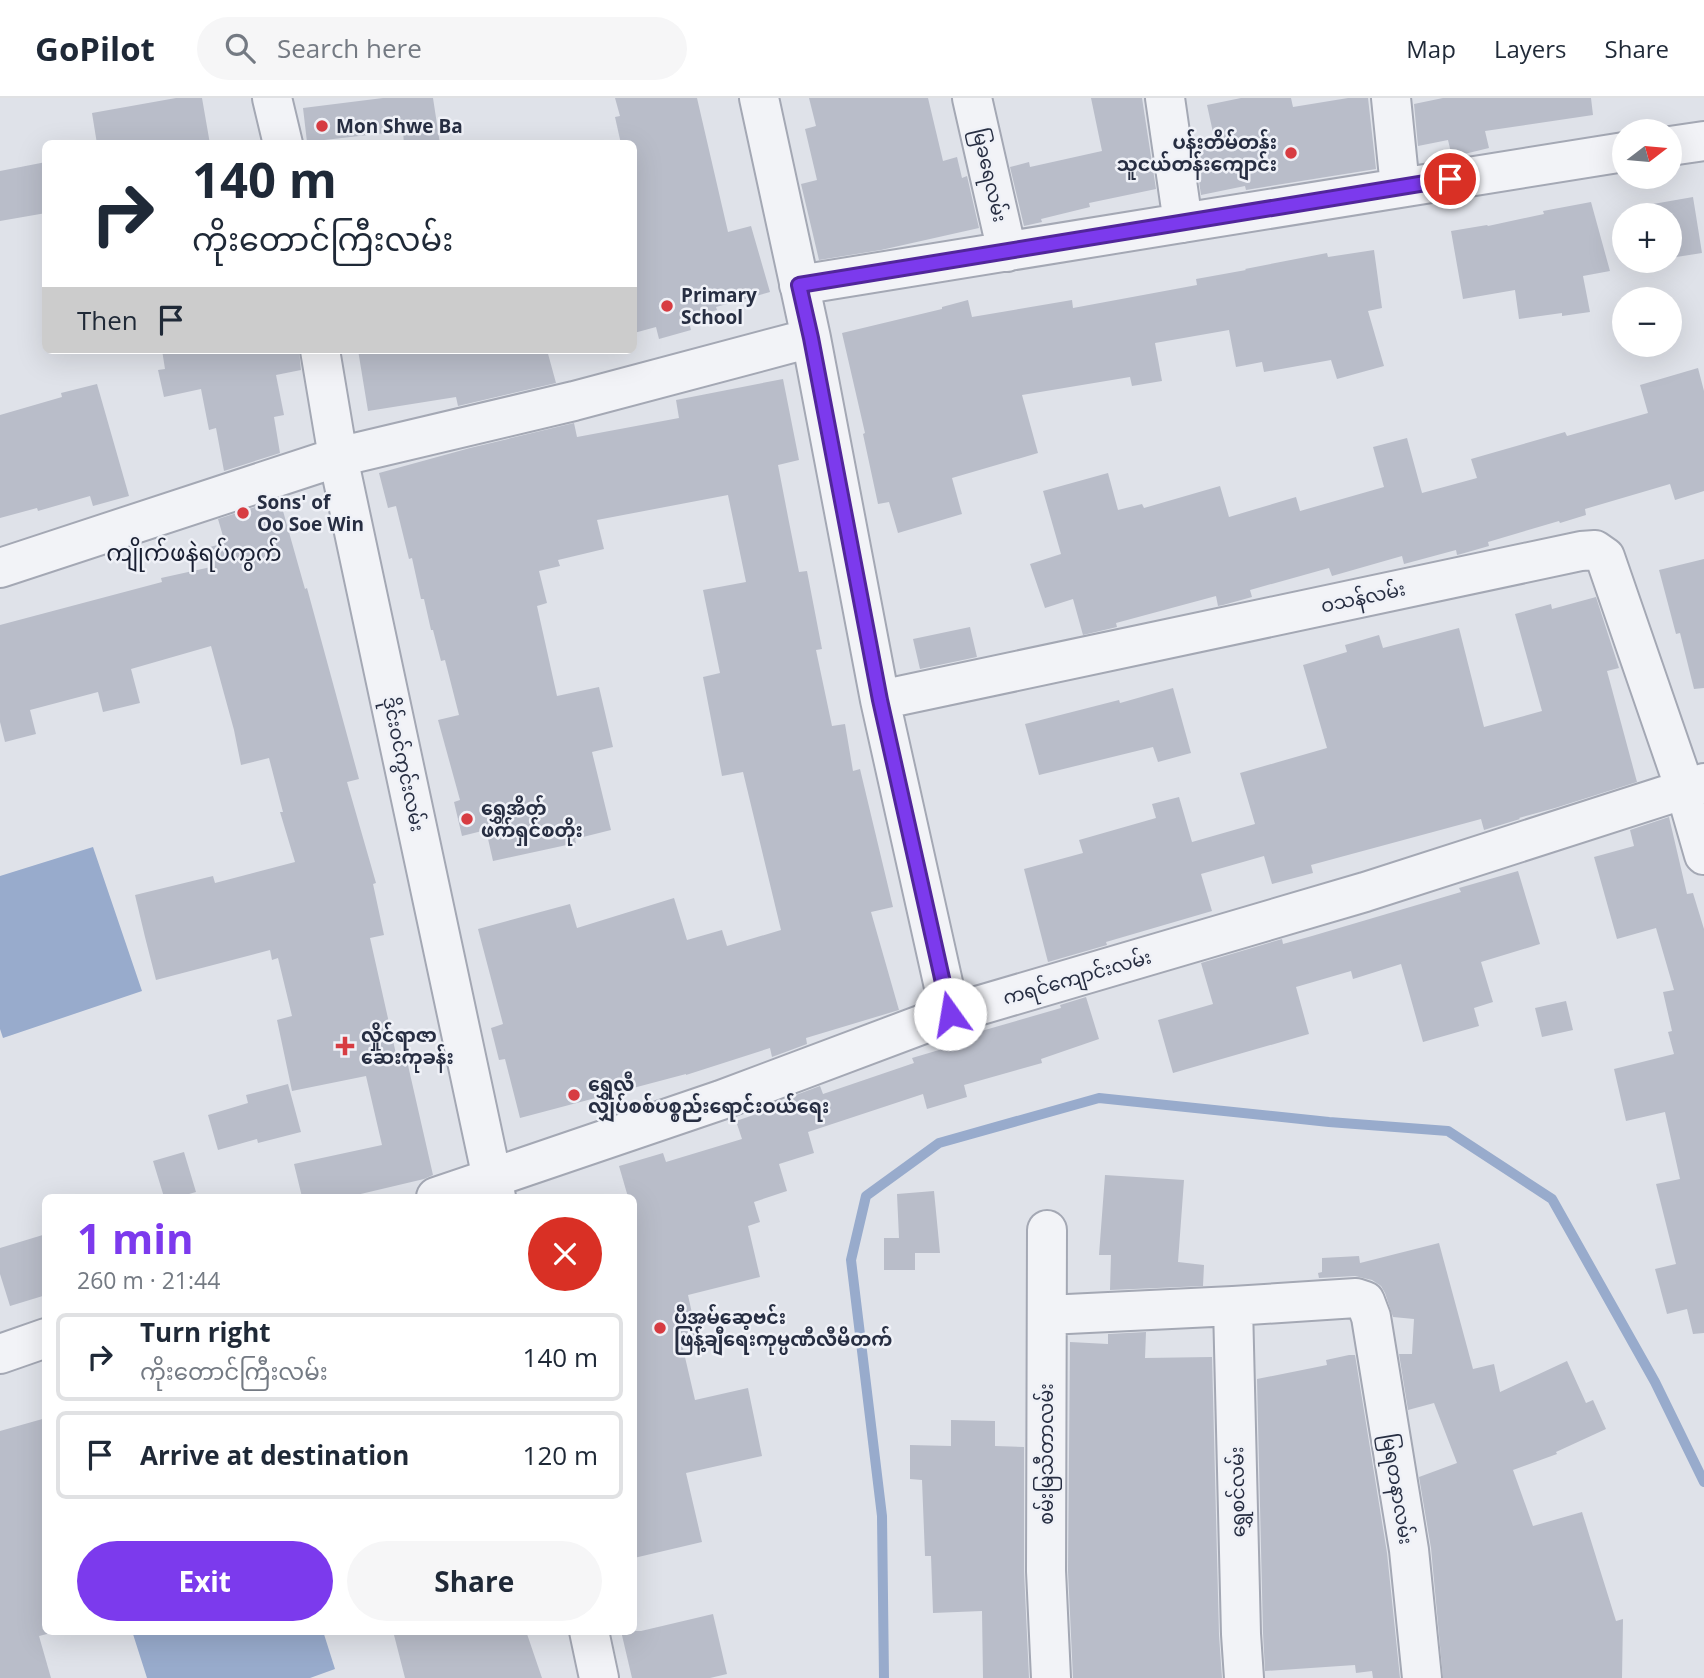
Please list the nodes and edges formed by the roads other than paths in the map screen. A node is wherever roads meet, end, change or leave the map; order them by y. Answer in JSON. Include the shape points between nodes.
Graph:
{"nodes":[{"id":1,"x":272,"y":98,"type":"edge"},
{"id":2,"x":759,"y":98,"type":"edge"},
{"id":3,"x":972,"y":98,"type":"edge"},
{"id":4,"x":1165,"y":98,"type":"edge"},
{"id":5,"x":1391,"y":98,"type":"edge"},
{"id":6,"x":282,"y":140,"type":"edge"},
{"id":7,"x":1704,"y":141,"type":"edge"},
{"id":8,"x":1682,"y":144,"type":"edge"},
{"id":9,"x":1612,"y":154,"type":"edge"},
{"id":10,"x":1400,"y":187,"type":"junction"},
{"id":11,"x":1183,"y":223,"type":"junction"},
{"id":12,"x":1007,"y":252,"type":"junction"},
{"id":13,"x":799,"y":285,"type":"junction"},
{"id":14,"x":811,"y":338,"type":"junction"},
{"id":15,"x":321,"y":354,"type":"edge"},
{"id":16,"x":338,"y":457,"type":"junction"},
{"id":17,"x":0,"y":568,"type":"edge"},
{"id":18,"x":880,"y":700,"type":"junction"},
{"id":19,"x":1695,"y":786,"type":"edge"},
{"id":20,"x":1704,"y":855,"type":"edge"},
{"id":21,"x":950,"y":1014,"type":"junction"},
{"id":22,"x":494,"y":1187,"type":"edge"},
{"id":23,"x":453,"y":1194,"type":"edge"},
{"id":24,"x":1047,"y":1230,"type":"dead end"},
{"id":25,"x":1233,"y":1306,"type":"junction"},
{"id":26,"x":1046,"y":1315,"type":"junction"},
{"id":27,"x":42,"y":1339,"type":"edge"},
{"id":28,"x":0,"y":1354,"type":"edge"},
{"id":29,"x":590,"y":1635,"type":"edge"},
{"id":30,"x":599,"y":1678,"type":"edge"},
{"id":31,"x":1051,"y":1678,"type":"edge"},
{"id":32,"x":1244,"y":1678,"type":"edge"},
{"id":33,"x":1422,"y":1678,"type":"edge"}],
"edges":[{"from":1,"to":6,"type":"street"},
{"from":2,"to":13,"type":"street"},
{"from":3,"to":12,"type":"street","name":"မြခရေလမ်း"},
{"from":4,"to":11,"type":"street"},
{"from":5,"to":10,"type":"street"},
{"from":7,"to":8,"type":"street"},
{"from":9,"to":10,"type":"street"},
{"from":10,"to":11,"type":"street"},
{"from":11,"to":12,"type":"street"},
{"from":12,"to":13,"type":"street"},
{"from":13,"to":14,"type":"street"},
{"from":14,"to":16,"type":"street"},
{"from":14,"to":18,"type":"street"},
{"from":15,"to":16,"type":"street","name":"ဒိုင်းဝင်ကွင်းလမ်း"},
{"from":16,"to":17,"type":"street"},
{"from":16,"to":22,"type":"street","name":"ဒိုင်းဝင်ကွင်းလမ်း"},
{"from":18,"to":19,"type":"street","name":"ဝသန်လမ်း","via":[[1595,550],[1605,556]]},
{"from":18,"to":21,"type":"street"},
{"from":19,"to":20,"type":"street","name":"ဝသန်လမ်း"},
{"from":19,"to":21,"type":"street","name":"ကရင်ကျောင်းလမ်း","via":[[1365,892]]},
{"from":21,"to":22,"type":"street","name":"ကရင်ကျောင်းလမ်း"},
{"from":22,"to":23,"type":"street","name":"ကရင်ကျောင်းလမ်း"},
{"from":24,"to":26,"type":"street","name":"စမ်းမြသီတာလမ်း"},
{"from":25,"to":26,"type":"street"},
{"from":25,"to":32,"type":"street","name":"ရွှေစင်လမ်း"},
{"from":25,"to":33,"type":"street","name":"မြရတနာလမ်း","via":[[1365,1301],[1409,1550]]},
{"from":26,"to":31,"type":"street","name":"စမ်းမြသီတာလမ်း","via":[[1046,1571]]},
{"from":27,"to":28,"type":"street"},
{"from":29,"to":30,"type":"street"}]}
